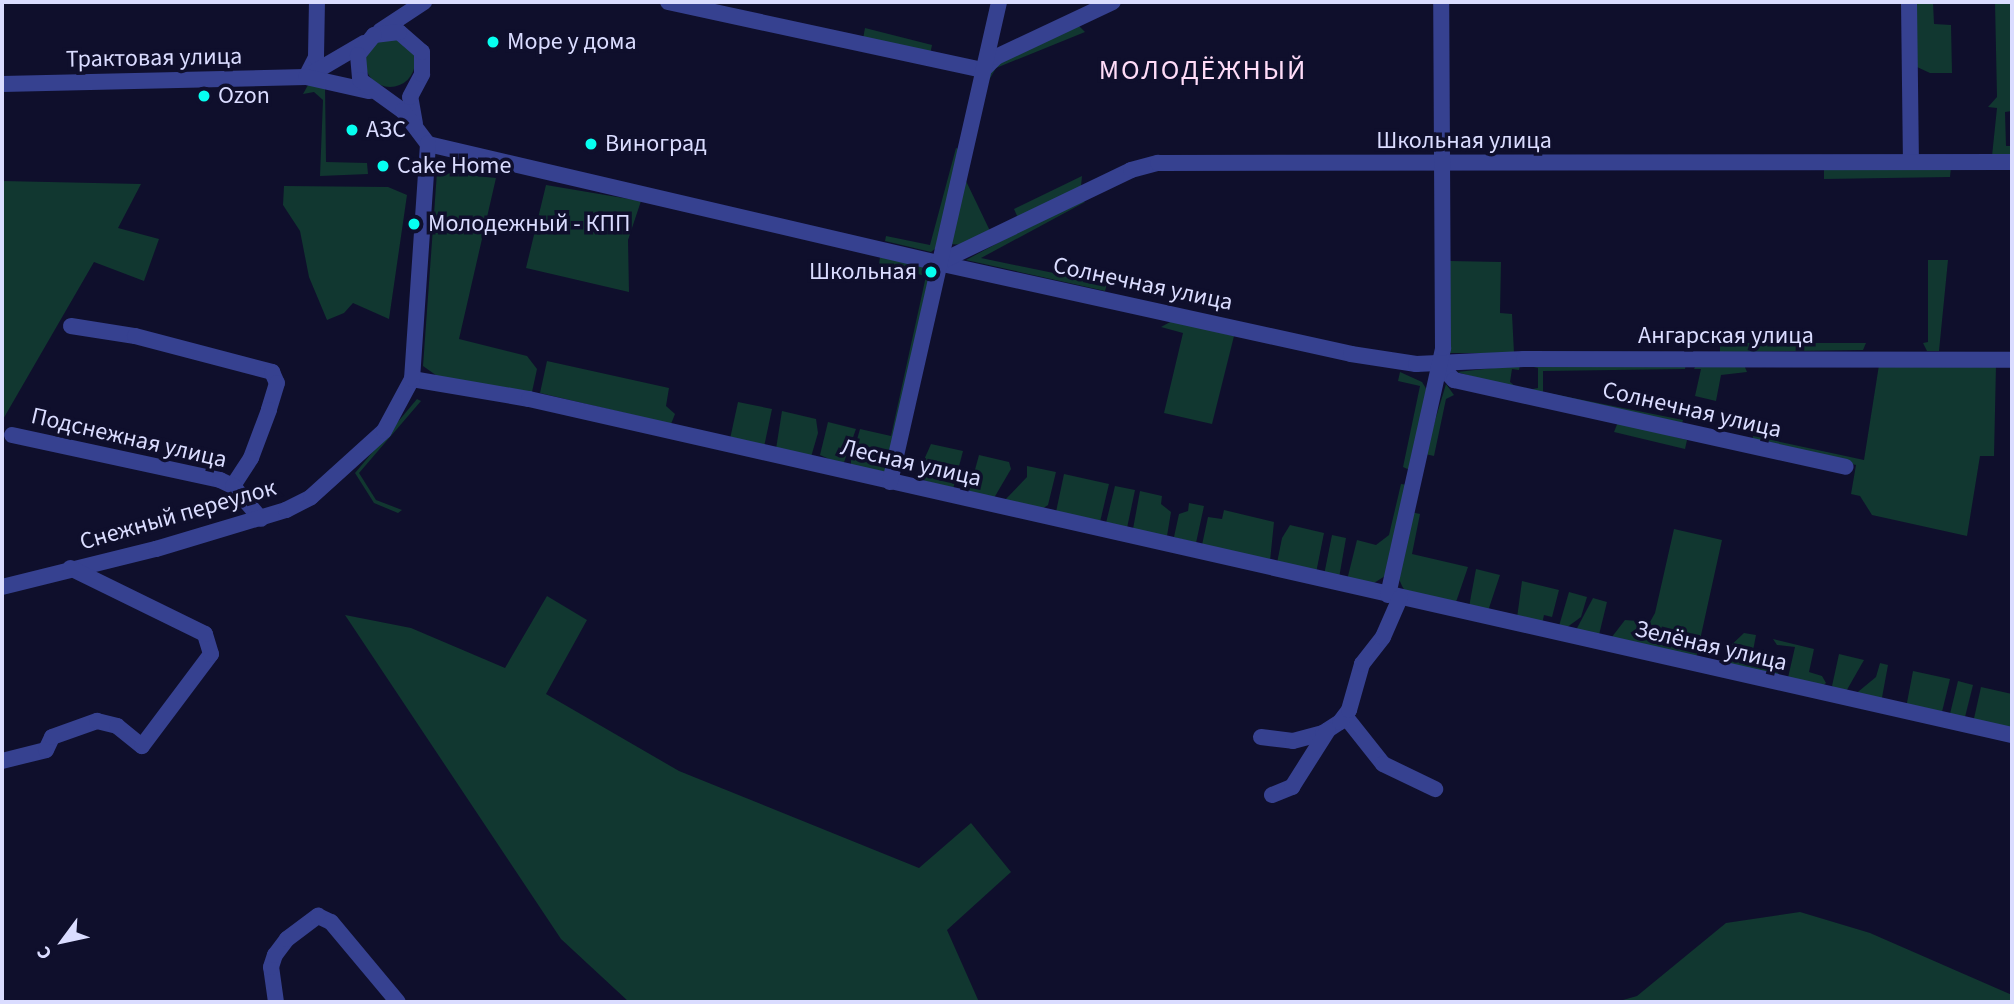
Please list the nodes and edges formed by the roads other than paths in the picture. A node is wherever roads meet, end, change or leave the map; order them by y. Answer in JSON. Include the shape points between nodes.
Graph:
{"nodes":[{"id":1,"x":317,"y":2,"type":"edge"},
{"id":2,"x":425,"y":2,"type":"edge"},
{"id":3,"x":668,"y":2,"type":"edge"},
{"id":4,"x":999,"y":2,"type":"edge"},
{"id":5,"x":1112,"y":2,"type":"edge"},
{"id":6,"x":1441,"y":2,"type":"edge"},
{"id":7,"x":1909,"y":2,"type":"edge"},
{"id":8,"x":369,"y":39,"type":"junction"},
{"id":9,"x":422,"y":52,"type":"junction"},
{"id":10,"x":983,"y":71,"type":"junction"},
{"id":11,"x":306,"y":77,"type":"junction"},
{"id":12,"x":2,"y":84,"type":"edge"},
{"id":13,"x":416,"y":86,"type":"junction"},
{"id":14,"x":374,"y":94,"type":"junction"},
{"id":15,"x":415,"y":124,"type":"junction"},
{"id":16,"x":428,"y":144,"type":"junction"},
{"id":17,"x":1911,"y":160,"type":"junction"},
{"id":18,"x":2012,"y":162,"type":"edge"},
{"id":19,"x":1441,"y":165,"type":"junction"},
{"id":20,"x":938,"y":263,"type":"junction"},
{"id":21,"x":71,"y":326,"type":"dead end"},
{"id":22,"x":2012,"y":360,"type":"edge"},
{"id":23,"x":1440,"y":365,"type":"junction"},
{"id":24,"x":412,"y":379,"type":"junction"},
{"id":25,"x":12,"y":435,"type":"dead end"},
{"id":26,"x":1845,"y":467,"type":"dead end"},
{"id":27,"x":890,"y":482,"type":"junction"},
{"id":28,"x":233,"y":486,"type":"junction"},
{"id":29,"x":261,"y":519,"type":"junction"},
{"id":30,"x":70,"y":568,"type":"junction"},
{"id":31,"x":2,"y":587,"type":"edge"},
{"id":32,"x":1394,"y":596,"type":"junction"},
{"id":33,"x":1345,"y":716,"type":"junction"},
{"id":34,"x":1328,"y":730,"type":"junction"},
{"id":35,"x":2012,"y":735,"type":"edge"},
{"id":36,"x":1261,"y":737,"type":"dead end"},
{"id":37,"x":2,"y":761,"type":"edge"},
{"id":38,"x":1435,"y":789,"type":"dead end"},
{"id":39,"x":1272,"y":795,"type":"dead end"},
{"id":40,"x":276,"y":1002,"type":"edge"},
{"id":41,"x":398,"y":1002,"type":"edge"}],
"edges":[{"from":1,"to":11,"type":"street","via":[[316,57]]},
{"from":2,"to":8,"type":"street","name":"Трактовая улица"},
{"from":2,"to":9,"type":"street","via":[[417,30]]},
{"from":3,"to":10,"type":"street"},
{"from":4,"to":10,"type":"street"},
{"from":5,"to":10,"type":"street","via":[[996,57]]},
{"from":6,"to":19,"type":"street"},
{"from":7,"to":17,"type":"street"},
{"from":8,"to":9,"type":"street","via":[[399,32]]},
{"from":8,"to":11,"type":"street","name":"Трактовая улица"},
{"from":8,"to":14,"type":"street","via":[[356,68]]},
{"from":9,"to":13,"type":"street","via":[[422,74]]},
{"from":10,"to":20,"type":"street"},
{"from":11,"to":12,"type":"street","name":"Трактовая улица"},
{"from":11,"to":14,"type":"street","name":"Трактовая улица"},
{"from":13,"to":14,"type":"street","via":[[406,94]]},
{"from":13,"to":15,"type":"street","via":[[410,97]]},
{"from":14,"to":15,"type":"street"},
{"from":15,"to":16,"type":"street"},
{"from":16,"to":20,"type":"street","name":"Солнечная улица"},
{"from":16,"to":24,"type":"street","name":"Снежный переулок"},
{"from":17,"to":18,"type":"street","name":"Школьная улица"},
{"from":17,"to":19,"type":"street","name":"Школьная улица"},
{"from":19,"to":20,"type":"street","name":"Школьная улица","via":[[1144,165]]},
{"from":19,"to":23,"type":"street"},
{"from":20,"to":23,"type":"street","name":"Солнечная улица","via":[[1351,354]]},
{"from":20,"to":27,"type":"street"},
{"from":21,"to":28,"type":"street","via":[[135,336],[272,372],[277,383],[269,410],[251,458]]},
{"from":22,"to":23,"type":"street","name":"Ангарская улица","via":[[1524,359]]},
{"from":23,"to":26,"type":"street","name":"Солнечная улица","via":[[1454,380]]},
{"from":23,"to":32,"type":"street"},
{"from":24,"to":27,"type":"street","name":"Лесная улица","via":[[529,399]]},
{"from":24,"to":29,"type":"street","name":"Снежный переулок","via":[[384,431],[339,473],[311,497]]},
{"from":25,"to":28,"type":"street","name":"Подснежная улица"},
{"from":27,"to":32,"type":"street","name":"Лесная улица"},
{"from":28,"to":29,"type":"street","name":"Подснежная улица"},
{"from":29,"to":30,"type":"street","name":"Снежный переулок"},
{"from":30,"to":31,"type":"street","name":"Снежный переулок"},
{"from":30,"to":37,"type":"street","via":[[194,627],[211,642],[211,654],[142,746],[117,726],[97,721],[52,737],[46,750]]},
{"from":32,"to":33,"type":"street","via":[[1383,637],[1362,664]]},
{"from":32,"to":35,"type":"street","name":"Зелёная улица"},
{"from":33,"to":34,"type":"street"},
{"from":33,"to":38,"type":"street","via":[[1383,764]]},
{"from":34,"to":36,"type":"street","via":[[1293,741]]},
{"from":34,"to":39,"type":"street","via":[[1292,787]]},
{"from":40,"to":41,"type":"street","via":[[271,967],[275,955],[318,916],[331,922]]}]}
